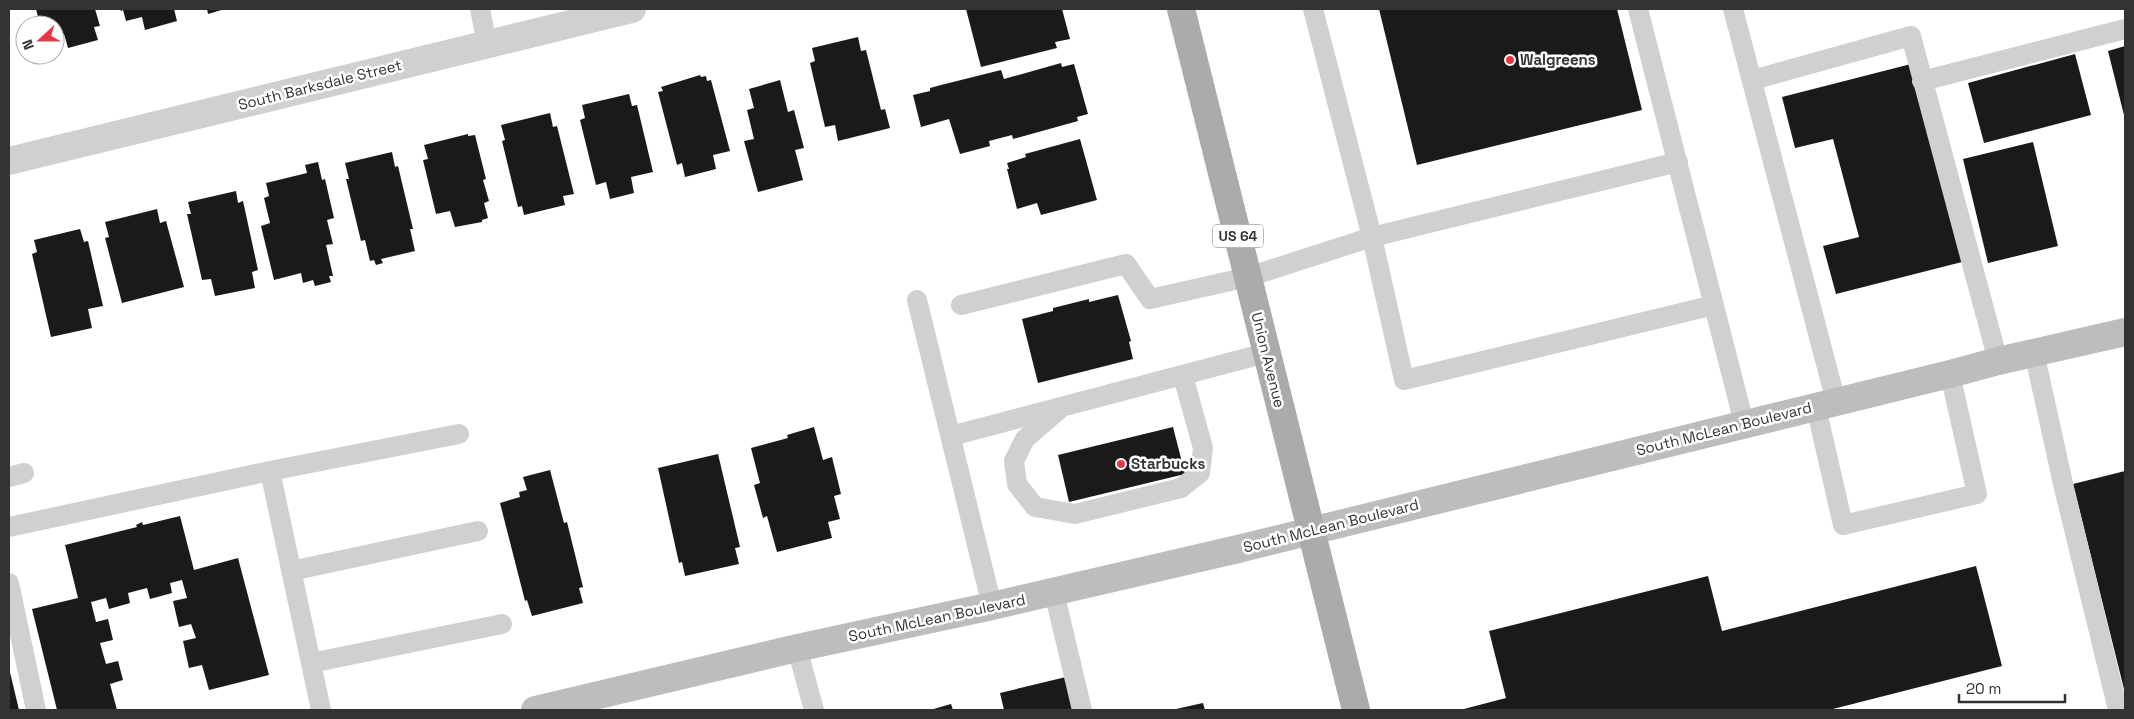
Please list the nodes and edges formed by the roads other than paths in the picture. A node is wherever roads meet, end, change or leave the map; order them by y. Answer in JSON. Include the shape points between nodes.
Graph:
{"nodes":[{"id":1,"x":480,"y":9,"type":"edge"},
{"id":2,"x":632,"y":9,"type":"edge"},
{"id":3,"x":1181,"y":9,"type":"edge"},
{"id":4,"x":1313,"y":9,"type":"edge"},
{"id":5,"x":1638,"y":9,"type":"edge"},
{"id":6,"x":1733,"y":9,"type":"edge"},
{"id":7,"x":571,"y":16,"type":"edge"},
{"id":8,"x":2125,"y":29,"type":"edge"},
{"id":9,"x":487,"y":44,"type":"junction"},
{"id":10,"x":1752,"y":80,"type":"junction"},
{"id":11,"x":1922,"y":81,"type":"junction"},
{"id":12,"x":9,"y":161,"type":"edge"},
{"id":13,"x":1678,"y":162,"type":"junction"},
{"id":14,"x":1372,"y":237,"type":"junction"},
{"id":15,"x":1248,"y":277,"type":"junction"},
{"id":16,"x":917,"y":300,"type":"dead end"},
{"id":17,"x":1714,"y":305,"type":"junction"},
{"id":18,"x":961,"y":306,"type":"dead end"},
{"id":19,"x":2125,"y":332,"type":"edge"},
{"id":20,"x":2034,"y":352,"type":"junction"},
{"id":21,"x":1266,"y":353,"type":"junction"},
{"id":22,"x":1998,"y":361,"type":"junction"},
{"id":23,"x":1950,"y":374,"type":"junction"},
{"id":24,"x":1183,"y":376,"type":"junction"},
{"id":25,"x":1826,"y":405,"type":"junction"},
{"id":26,"x":1062,"y":407,"type":"junction"},
{"id":27,"x":1744,"y":424,"type":"junction"},
{"id":28,"x":459,"y":434,"type":"dead end"},
{"id":29,"x":951,"y":436,"type":"junction"},
{"id":30,"x":270,"y":471,"type":"junction"},
{"id":31,"x":9,"y":527,"type":"edge"},
{"id":32,"x":1311,"y":530,"type":"junction"},
{"id":33,"x":478,"y":531,"type":"dead end"},
{"id":34,"x":291,"y":571,"type":"junction"},
{"id":35,"x":9,"y":583,"type":"edge"},
{"id":36,"x":1054,"y":592,"type":"junction"},
{"id":37,"x":992,"y":606,"type":"junction"},
{"id":38,"x":502,"y":624,"type":"dead end"},
{"id":39,"x":797,"y":648,"type":"junction"},
{"id":40,"x":311,"y":663,"type":"junction"},
{"id":41,"x":36,"y":710,"type":"edge"},
{"id":42,"x":321,"y":710,"type":"edge"},
{"id":43,"x":535,"y":710,"type":"edge"},
{"id":44,"x":814,"y":710,"type":"edge"},
{"id":45,"x":1082,"y":710,"type":"edge"},
{"id":46,"x":1356,"y":710,"type":"edge"},
{"id":47,"x":2118,"y":710,"type":"edge"}],
"edges":[{"from":1,"to":9,"type":"lane"},
{"from":2,"to":7,"type":"street","name":"South Barksdale Street"},
{"from":3,"to":15,"type":"main road","name":"Union Avenue","number":"US 64"},
{"from":4,"to":14,"type":"lane"},
{"from":5,"to":13,"type":"lane"},
{"from":6,"to":10,"type":"lane"},
{"from":7,"to":9,"type":"street","name":"South Barksdale Street"},
{"from":8,"to":11,"type":"lane"},
{"from":9,"to":12,"type":"street","name":"South Barksdale Street"},
{"from":10,"to":11,"type":"lane","via":[[1911,36]]},
{"from":10,"to":25,"type":"lane"},
{"from":11,"to":22,"type":"lane"},
{"from":13,"to":14,"type":"lane"},
{"from":13,"to":17,"type":"lane"},
{"from":14,"to":15,"type":"lane"},
{"from":14,"to":17,"type":"lane","via":[[1404,380]]},
{"from":15,"to":18,"type":"lane","via":[[1150,299],[1126,264]]},
{"from":15,"to":21,"type":"main road","name":"Union Avenue","number":"US 64"},
{"from":16,"to":29,"type":"lane"},
{"from":17,"to":27,"type":"lane"},
{"from":19,"to":20,"type":"main road","name":"South McLean Boulevard"},
{"from":20,"to":22,"type":"main road","name":"South McLean Boulevard"},
{"from":20,"to":47,"type":"lane"},
{"from":21,"to":24,"type":"lane"},
{"from":21,"to":32,"type":"main road","name":"Union Avenue","number":"US 64"},
{"from":22,"to":23,"type":"main road","name":"South McLean Boulevard"},
{"from":23,"to":25,"type":"main road","name":"South McLean Boulevard"},
{"from":23,"to":25,"type":"lane","via":[[1977,494],[1843,525]]},
{"from":24,"to":26,"type":"lane"},
{"from":24,"to":26,"type":"lane","via":[[1203,448],[1200,474],[1181,488],[1075,514],[1034,507],[1017,484],[1014,461],[1025,439]]},
{"from":25,"to":27,"type":"main road","name":"South McLean Boulevard"},
{"from":26,"to":29,"type":"lane"},
{"from":27,"to":32,"type":"main road","name":"South McLean Boulevard"},
{"from":28,"to":30,"type":"lane"},
{"from":29,"to":37,"type":"lane"},
{"from":30,"to":31,"type":"lane"},
{"from":30,"to":34,"type":"lane"},
{"from":32,"to":36,"type":"main road","name":"South McLean Boulevard"},
{"from":32,"to":46,"type":"main road","name":"Union Avenue","number":"US 64"},
{"from":33,"to":34,"type":"lane"},
{"from":34,"to":40,"type":"lane"},
{"from":35,"to":41,"type":"lane"},
{"from":36,"to":37,"type":"main road","name":"South McLean Boulevard"},
{"from":36,"to":45,"type":"lane"},
{"from":37,"to":39,"type":"main road","name":"South McLean Boulevard"},
{"from":38,"to":40,"type":"lane"},
{"from":39,"to":43,"type":"main road","name":"South McLean Boulevard"},
{"from":39,"to":44,"type":"lane"},
{"from":40,"to":42,"type":"lane"}]}
